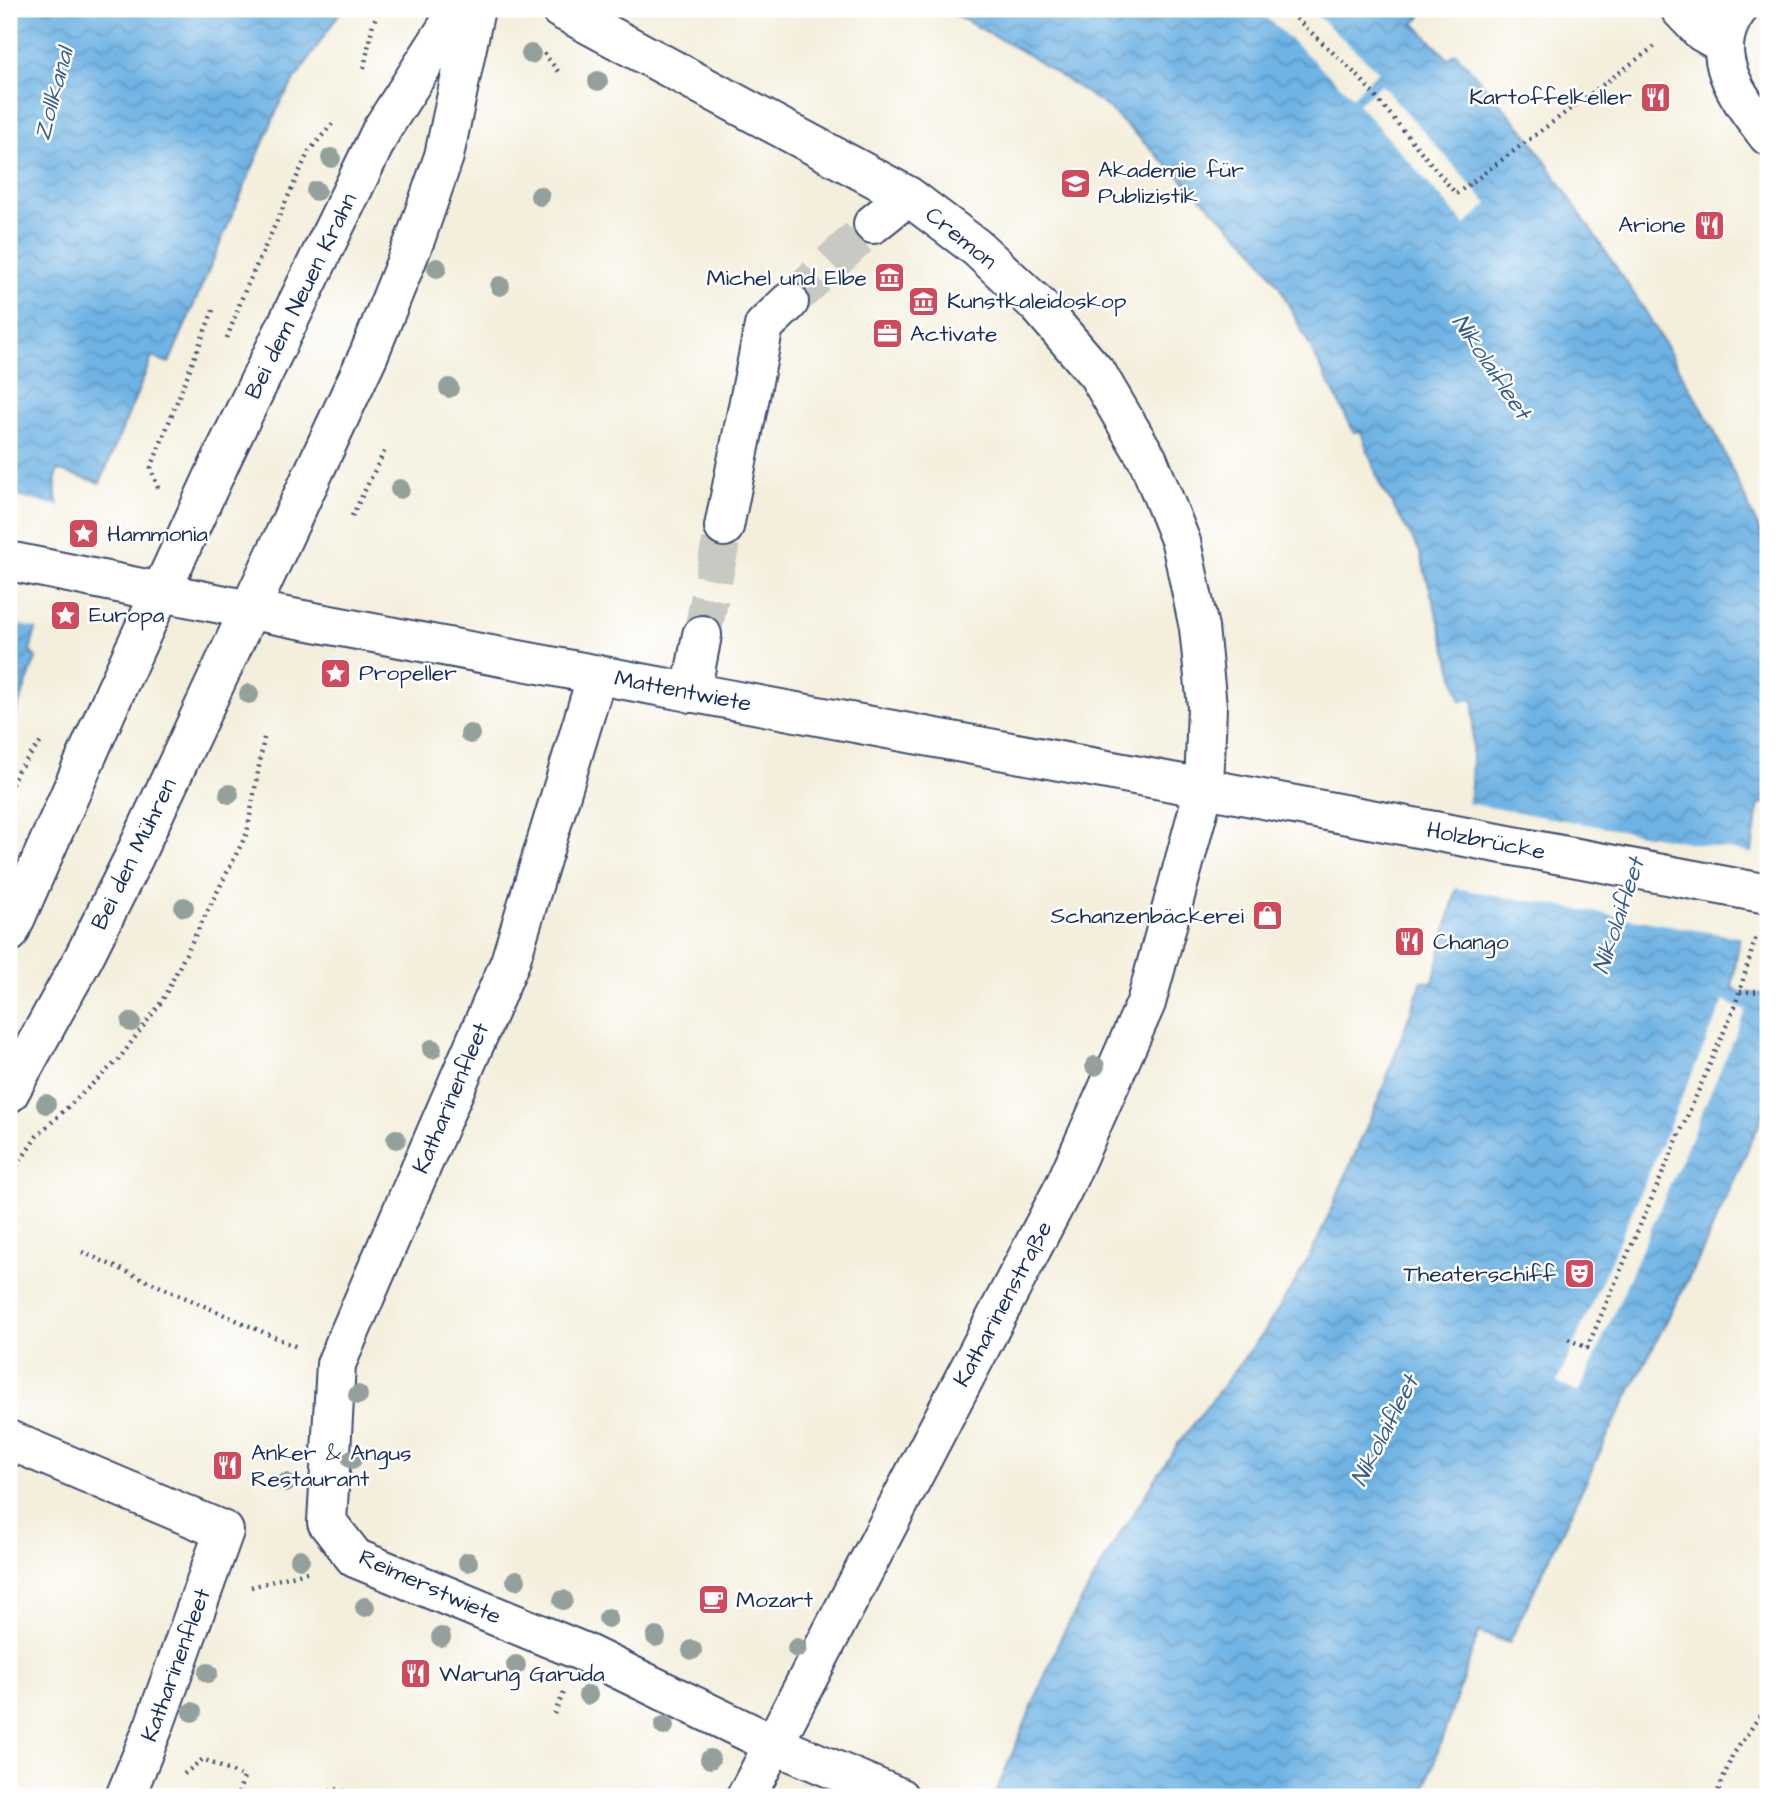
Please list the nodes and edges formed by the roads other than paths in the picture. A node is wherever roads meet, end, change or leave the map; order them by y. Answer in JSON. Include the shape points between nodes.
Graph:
{"nodes":[{"id":1,"x":458,"y":9,"type":"edge"},
{"id":2,"x":475,"y":9,"type":"edge"},
{"id":3,"x":560,"y":9,"type":"edge"},
{"id":4,"x":1680,"y":9,"type":"edge"},
{"id":5,"x":1738,"y":9,"type":"edge"},
{"id":6,"x":1723,"y":44,"type":"junction"},
{"id":7,"x":1768,"y":136,"type":"edge"},
{"id":8,"x":908,"y":196,"type":"junction"},
{"id":9,"x":873,"y":224,"type":"tunnel mouth"},
{"id":10,"x":789,"y":302,"type":"tunnel mouth"},
{"id":11,"x":724,"y":527,"type":"tunnel mouth"},
{"id":12,"x":9,"y":561,"type":"edge"},
{"id":13,"x":161,"y":592,"type":"junction"},
{"id":14,"x":250,"y":610,"type":"junction"},
{"id":15,"x":702,"y":635,"type":"tunnel mouth"},
{"id":16,"x":597,"y":675,"type":"junction"},
{"id":17,"x":691,"y":692,"type":"junction"},
{"id":18,"x":1204,"y":789,"type":"junction"},
{"id":19,"x":1768,"y":894,"type":"edge"},
{"id":20,"x":9,"y":933,"type":"edge"},
{"id":21,"x":9,"y":1093,"type":"edge"},
{"id":22,"x":9,"y":1440,"type":"edge"},
{"id":23,"x":327,"y":1522,"type":"joint"},
{"id":24,"x":774,"y":1744,"type":"junction"},
{"id":25,"x":125,"y":1797,"type":"edge"},
{"id":26,"x":746,"y":1797,"type":"edge"},
{"id":27,"x":899,"y":1797,"type":"edge"}],
"edges":[{"from":1,"to":13,"type":"street","name":"Bei dem Neuen Krahn","via":[[382,129]]},
{"from":2,"to":14,"type":"street","via":[[444,156],[416,237],[369,354]]},
{"from":3,"to":8,"type":"street","name":"Cremon"},
{"from":4,"to":6,"type":"street","via":[[1702,32]]},
{"from":5,"to":6,"type":"street"},
{"from":6,"to":7,"type":"street","via":[[1727,73]]},
{"from":8,"to":9,"type":"street"},
{"from":8,"to":18,"type":"street","name":"Cremon","via":[[977,248],[1038,305],[1098,375],[1149,460],[1181,542],[1199,628],[1207,706]]},
{"from":10,"to":11,"type":"street","via":[[764,326]]},
{"from":12,"to":13,"type":"street","name":"Mattentwiete"},
{"from":13,"to":14,"type":"street","name":"Mattentwiete"},
{"from":13,"to":20,"type":"street"},
{"from":14,"to":16,"type":"street","name":"Mattentwiete"},
{"from":14,"to":21,"type":"street","name":"Bei den Mühren","via":[[90,946]]},
{"from":15,"to":17,"type":"street"},
{"from":16,"to":17,"type":"street","name":"Mattentwiete"},
{"from":16,"to":23,"type":"street","name":"Katharinenfleet","via":[[510,962],[337,1364]]},
{"from":17,"to":18,"type":"street","name":"Mattentwiete"},
{"from":18,"to":19,"type":"street","name":"Holzbrücke","bridge":true},
{"from":18,"to":24,"type":"street","name":"Katharinenstraße","via":[[1146,1003],[1065,1185]]},
{"from":22,"to":25,"type":"street","name":"Katharinenfleet","via":[[224,1531]]},
{"from":23,"to":24,"type":"street","name":"Reimerstwiete","via":[[355,1558],[583,1652]]},
{"from":24,"to":26,"type":"street","name":"Katharinenstraße"},
{"from":24,"to":27,"type":"street","name":"Reimerstwiete"}]}
